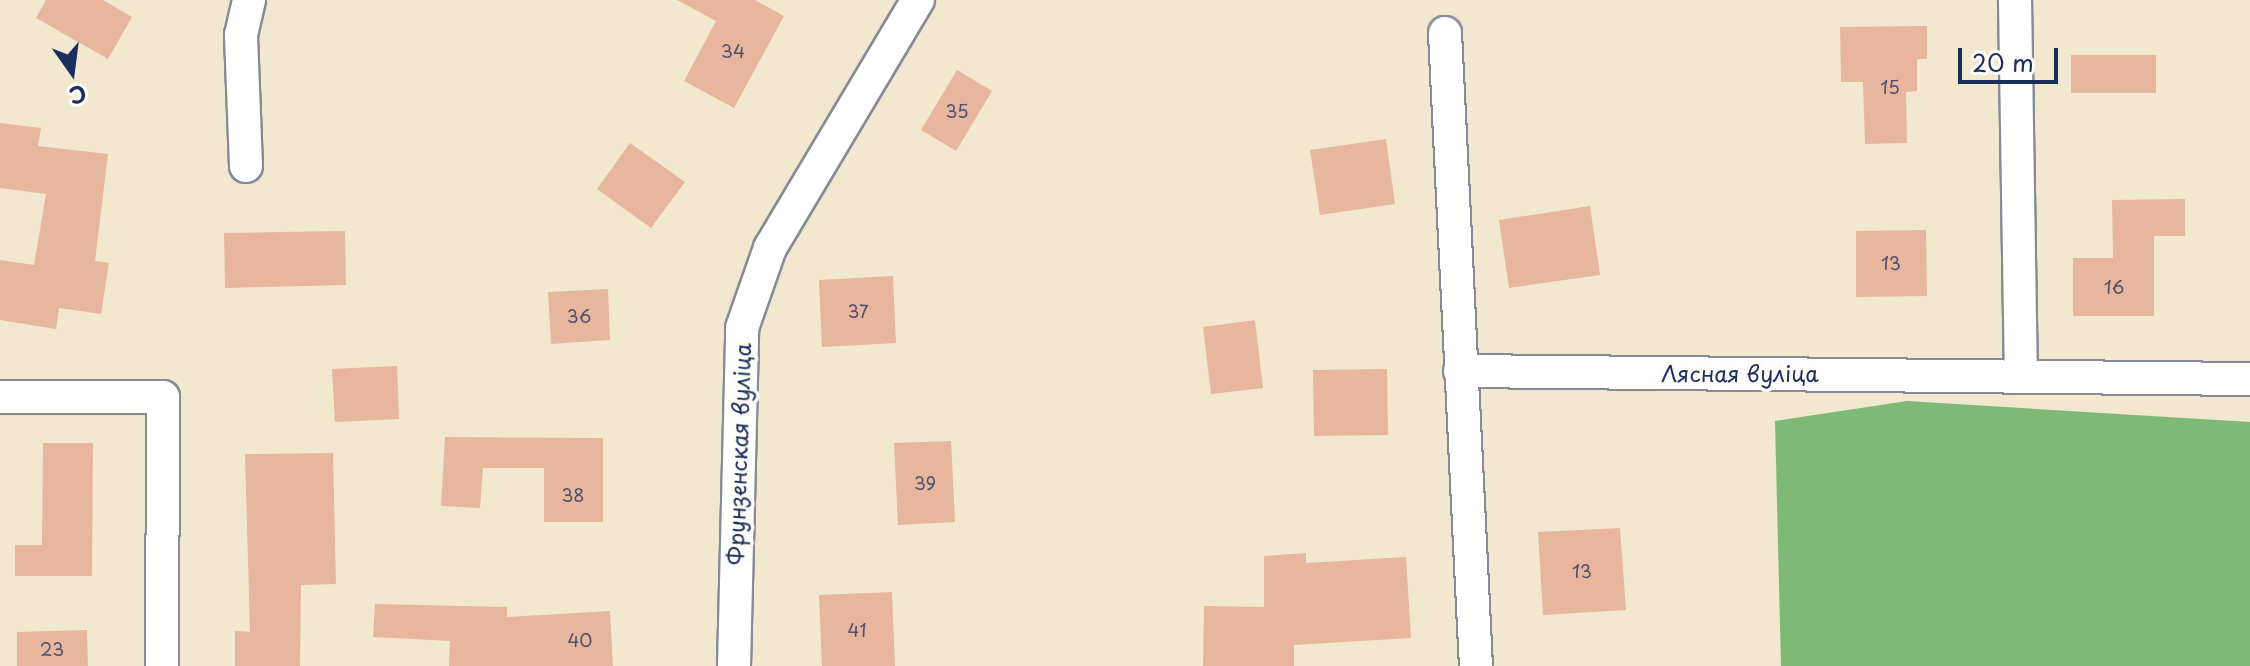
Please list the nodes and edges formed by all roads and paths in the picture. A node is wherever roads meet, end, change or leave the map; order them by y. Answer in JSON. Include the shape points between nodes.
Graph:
{"nodes":[{"id":1,"x":249,"y":0,"type":"edge"},
{"id":2,"x":918,"y":0,"type":"edge"},
{"id":3,"x":2015,"y":0,"type":"edge"},
{"id":4,"x":1445,"y":33,"type":"dead end"},
{"id":5,"x":246,"y":166,"type":"dead end"},
{"id":6,"x":1460,"y":371,"type":"junction"},
{"id":7,"x":2021,"y":374,"type":"junction"},
{"id":8,"x":2250,"y":379,"type":"edge"},
{"id":9,"x":0,"y":397,"type":"edge"},
{"id":10,"x":162,"y":666,"type":"edge"},
{"id":11,"x":734,"y":666,"type":"edge"},
{"id":12,"x":1476,"y":666,"type":"edge"}],
"edges":[{"from":1,"to":5,"type":"street","via":[[241,35]]},
{"from":2,"to":11,"type":"street","name":"Фрунзенская вуліца","via":[[770,248],[742,328]]},
{"from":3,"to":7,"type":"street"},
{"from":4,"to":6,"type":"street"},
{"from":6,"to":7,"type":"street","name":"Лясная вуліца"},
{"from":6,"to":12,"type":"street"},
{"from":7,"to":8,"type":"street","name":"Лясная вуліца"},
{"from":9,"to":10,"type":"street","via":[[163,397]]}]}
